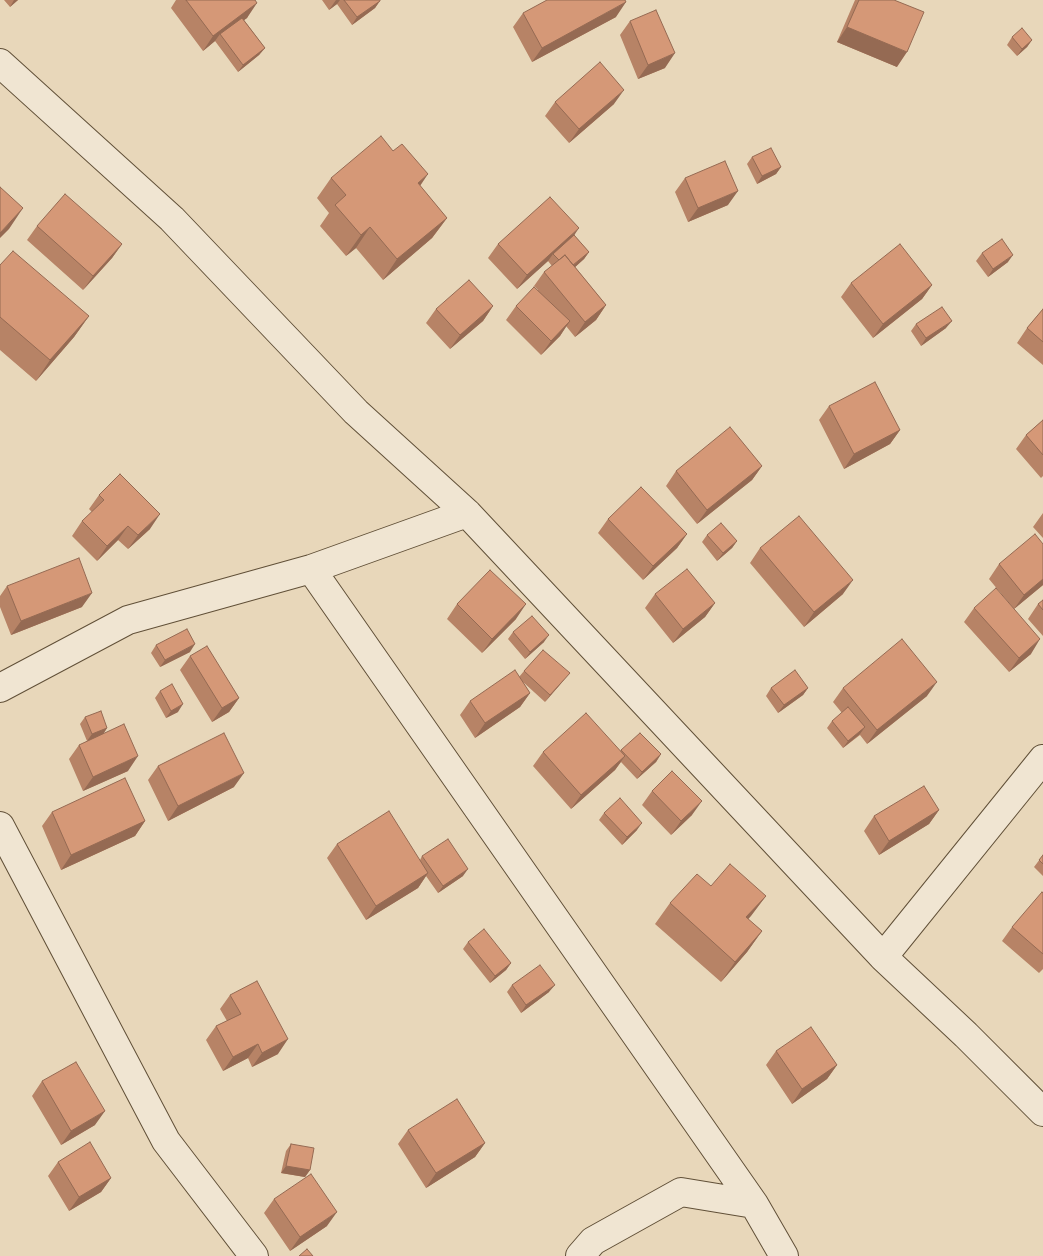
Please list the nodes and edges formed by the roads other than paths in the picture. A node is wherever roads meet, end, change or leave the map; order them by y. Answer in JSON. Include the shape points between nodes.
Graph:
{"nodes":[{"id":1,"x":0,"y":63,"type":"edge"},
{"id":2,"x":466,"y":513,"type":"junction"},
{"id":3,"x":311,"y":569,"type":"junction"},
{"id":4,"x":0,"y":688,"type":"edge"},
{"id":5,"x":1043,"y":759,"type":"edge"},
{"id":6,"x":0,"y":826,"type":"edge"},
{"id":7,"x":883,"y":957,"type":"junction"},
{"id":8,"x":1043,"y":1112,"type":"edge"},
{"id":9,"x":754,"y":1204,"type":"junction"},
{"id":10,"x":254,"y":1256,"type":"edge"},
{"id":11,"x":580,"y":1256,"type":"edge"},
{"id":12,"x":784,"y":1256,"type":"edge"}],
"edges":[{"from":1,"to":2,"type":"street","via":[[172,219],[356,412]]},
{"from":2,"to":3,"type":"street"},
{"from":2,"to":7,"type":"street"},
{"from":3,"to":4,"type":"street","via":[[128,620]]},
{"from":3,"to":9,"type":"street"},
{"from":5,"to":7,"type":"street"},
{"from":6,"to":10,"type":"street","via":[[166,1141]]},
{"from":7,"to":8,"type":"street"},
{"from":9,"to":11,"type":"street","via":[[681,1192],[593,1241]]},
{"from":9,"to":12,"type":"street"}]}
